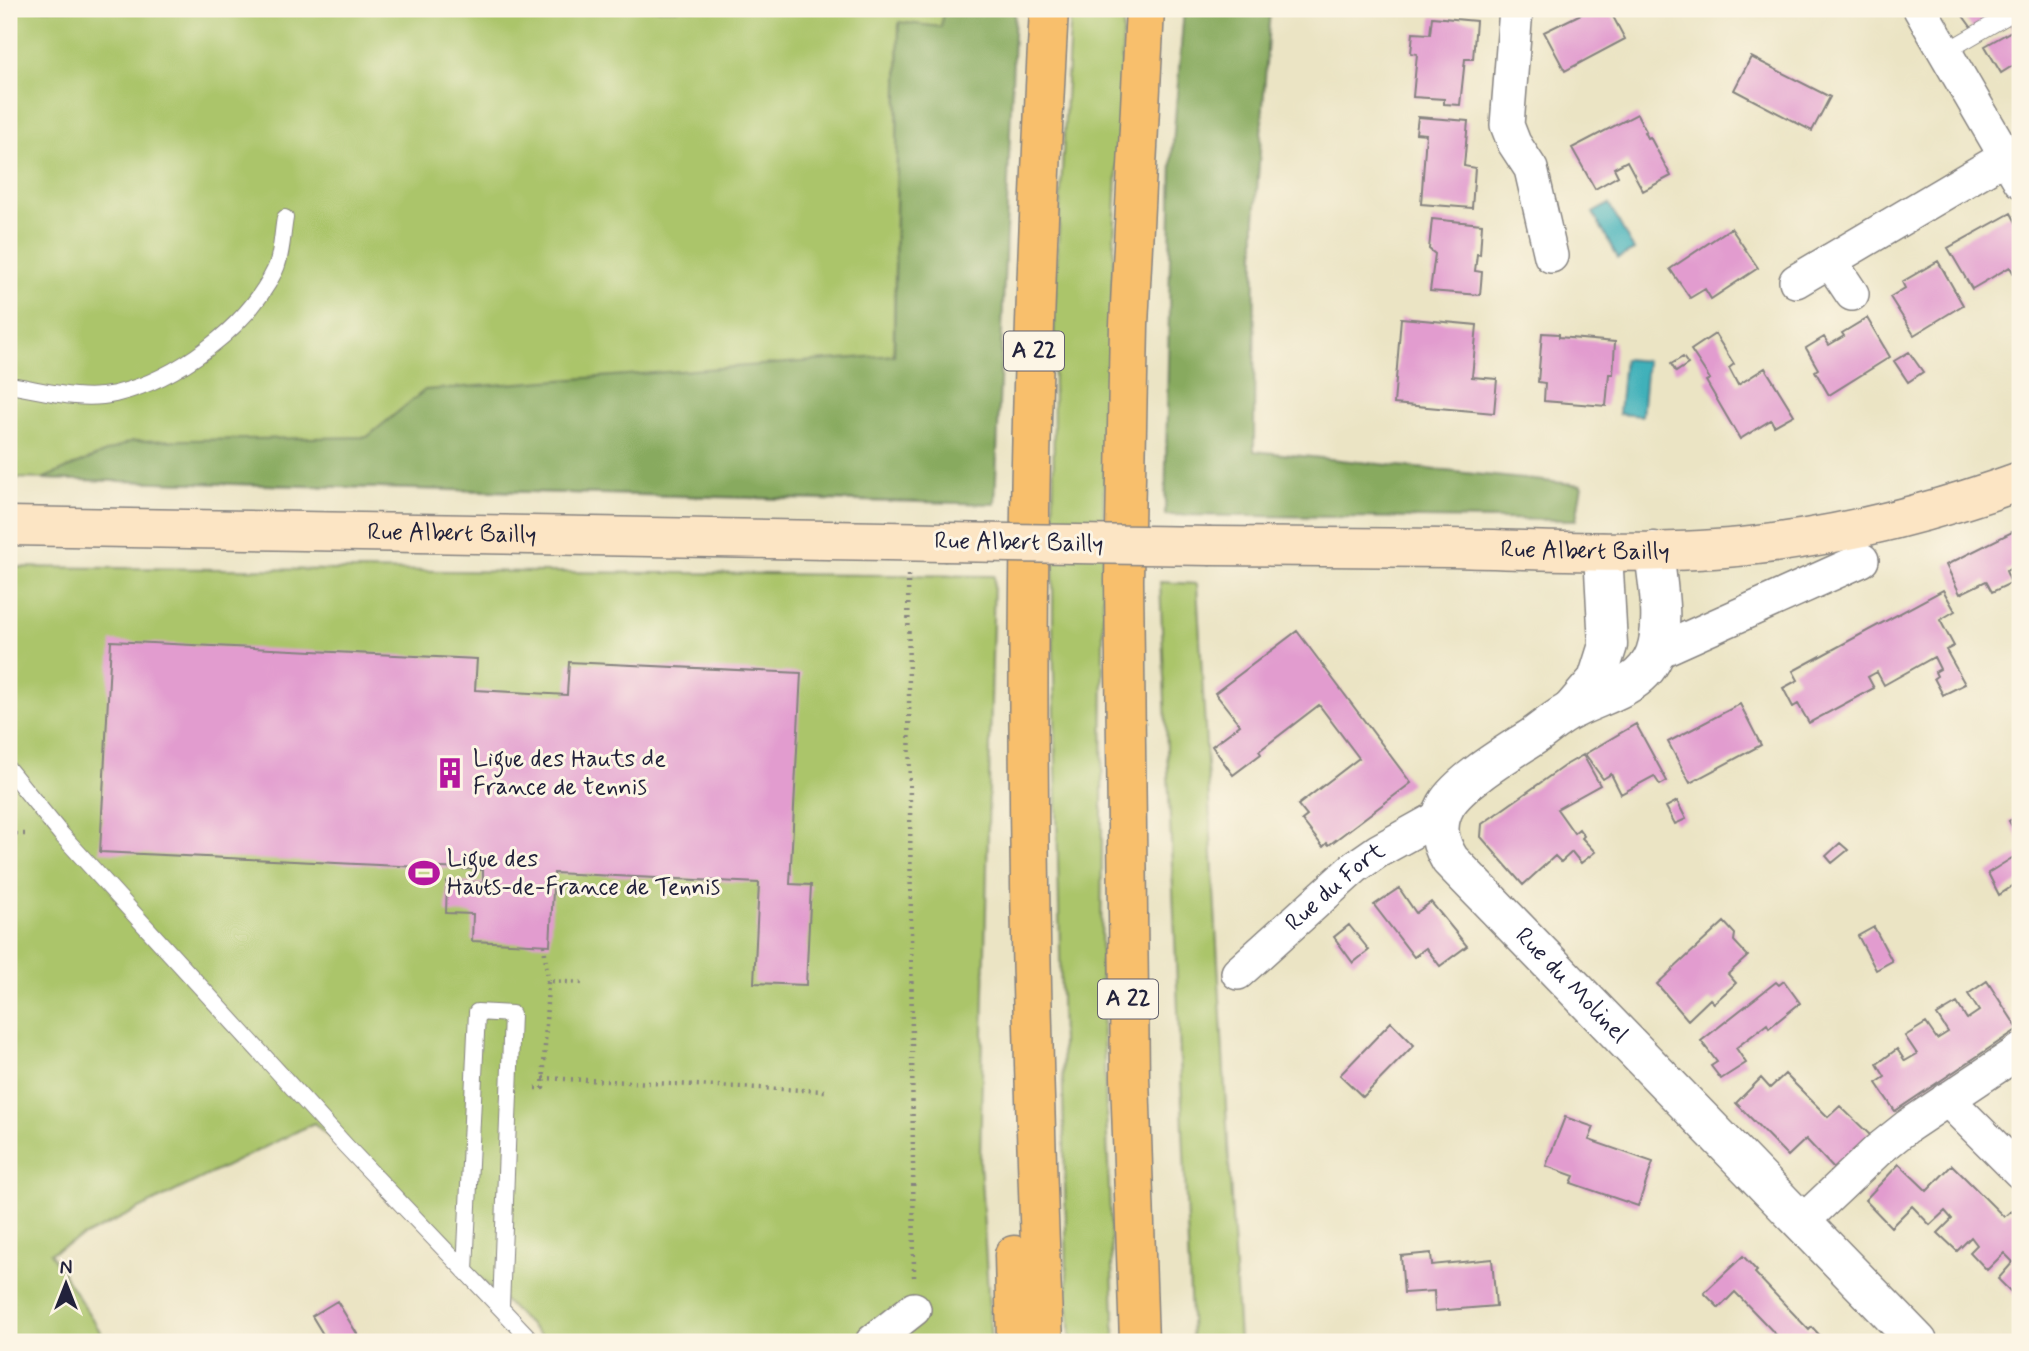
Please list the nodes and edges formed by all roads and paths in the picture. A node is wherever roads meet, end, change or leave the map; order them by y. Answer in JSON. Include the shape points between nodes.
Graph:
{"nodes":[{"id":1,"x":1049,"y":9,"type":"edge"},
{"id":2,"x":1145,"y":9,"type":"edge"},
{"id":3,"x":1516,"y":9,"type":"edge"},
{"id":4,"x":1920,"y":9,"type":"edge"},
{"id":5,"x":2019,"y":9,"type":"edge"},
{"id":6,"x":1945,"y":52,"type":"junction"},
{"id":7,"x":2013,"y":168,"type":"edge"},
{"id":8,"x":285,"y":218,"type":"dead end"},
{"id":9,"x":1551,"y":256,"type":"dead end"},
{"id":10,"x":1830,"y":261,"type":"junction"},
{"id":11,"x":1796,"y":281,"type":"dead end"},
{"id":12,"x":1852,"y":294,"type":"dead end"},
{"id":13,"x":9,"y":385,"type":"edge"},
{"id":14,"x":2020,"y":481,"type":"edge"},
{"id":15,"x":9,"y":526,"type":"edge"},
{"id":16,"x":1654,"y":551,"type":"junction"},
{"id":17,"x":1603,"y":552,"type":"junction"},
{"id":18,"x":1862,"y":560,"type":"dead end"},
{"id":19,"x":908,"y":570,"type":"dead end"},
{"id":20,"x":1655,"y":653,"type":"junction"},
{"id":21,"x":1029,"y":693,"type":"junction"},
{"id":22,"x":1572,"y":709,"type":"junction"},
{"id":23,"x":9,"y":770,"type":"edge"},
{"id":24,"x":1441,"y":816,"type":"junction"},
{"id":25,"x":544,"y":945,"type":"dead end"},
{"id":26,"x":1238,"y":973,"type":"dead end"},
{"id":27,"x":548,"y":981,"type":"junction"},
{"id":28,"x":583,"y":983,"type":"dead end"},
{"id":29,"x":2020,"y":1051,"type":"edge"},
{"id":30,"x":543,"y":1078,"type":"junction"},
{"id":31,"x":509,"y":1087,"type":"junction"},
{"id":32,"x":825,"y":1091,"type":"dead end"},
{"id":33,"x":1947,"y":1099,"type":"junction"},
{"id":34,"x":2020,"y":1172,"type":"edge"},
{"id":35,"x":1802,"y":1223,"type":"junction"},
{"id":36,"x":464,"y":1271,"type":"junction"},
{"id":37,"x":501,"y":1307,"type":"junction"},
{"id":38,"x":914,"y":1309,"type":"joint"},
{"id":39,"x":1139,"y":1341,"type":"edge"},
{"id":40,"x":533,"y":1342,"type":"edge"},
{"id":41,"x":872,"y":1342,"type":"edge"},
{"id":42,"x":1016,"y":1342,"type":"edge"},
{"id":43,"x":1044,"y":1342,"type":"edge"},
{"id":44,"x":1918,"y":1342,"type":"edge"}],
"edges":[{"from":1,"to":21,"type":"highway","number":"A 22","via":[[1033,378]]},
{"from":2,"to":39,"type":"highway","number":"A 22","via":[[1129,325],[1124,580],[1130,1077]]},
{"from":3,"to":9,"type":"street","via":[[1507,125],[1531,169]]},
{"from":4,"to":6,"type":"street"},
{"from":5,"to":6,"type":"lane"},
{"from":6,"to":7,"type":"street"},
{"from":7,"to":10,"type":"street"},
{"from":8,"to":13,"type":"lane","via":[[276,268],[250,310],[173,373],[113,395],[69,396]]},
{"from":10,"to":11,"type":"street"},
{"from":10,"to":12,"type":"street"},
{"from":14,"to":16,"type":"main road","name":"Rue Albert Bailly","via":[[1941,508],[1848,531],[1758,545]]},
{"from":15,"to":17,"type":"main road","name":"Rue Albert Bailly","bridge":true},
{"from":16,"to":17,"type":"main road","name":"Rue Albert Bailly"},
{"from":16,"to":20,"type":"street","via":[[1659,614]]},
{"from":17,"to":22,"type":"street","via":[[1608,645],[1597,680]]},
{"from":18,"to":20,"type":"street"},
{"from":19,"to":38,"type":"path"},
{"from":20,"to":22,"type":"street","via":[[1643,672],[1626,685]]},
{"from":21,"to":42,"type":"highway","via":[[1016,883],[1012,1045]]},
{"from":21,"to":43,"type":"highway","number":"A 22","via":[[1036,1164]]},
{"from":22,"to":24,"type":"street","via":[[1467,783]]},
{"from":23,"to":36,"type":"lane","via":[[61,834]]},
{"from":24,"to":26,"type":"street","name":"Rue du Fort","via":[[1355,867]]},
{"from":24,"to":35,"type":"street","name":"Rue du Molinel","via":[[1439,833],[1450,860]]},
{"from":25,"to":27,"type":"path"},
{"from":27,"to":28,"type":"path"},
{"from":27,"to":30,"type":"path"},
{"from":29,"to":33,"type":"street"},
{"from":30,"to":31,"type":"path","via":[[542,1088]]},
{"from":30,"to":32,"type":"path"},
{"from":31,"to":36,"type":"lane","via":[[512,1014],[477,1012]]},
{"from":31,"to":37,"type":"lane"},
{"from":33,"to":34,"type":"street"},
{"from":33,"to":35,"type":"street","via":[[1878,1150]]},
{"from":35,"to":44,"type":"street","name":"Rue du Molinel"},
{"from":36,"to":37,"type":"lane"},
{"from":37,"to":40,"type":"lane"},
{"from":38,"to":41,"type":"street"}]}
